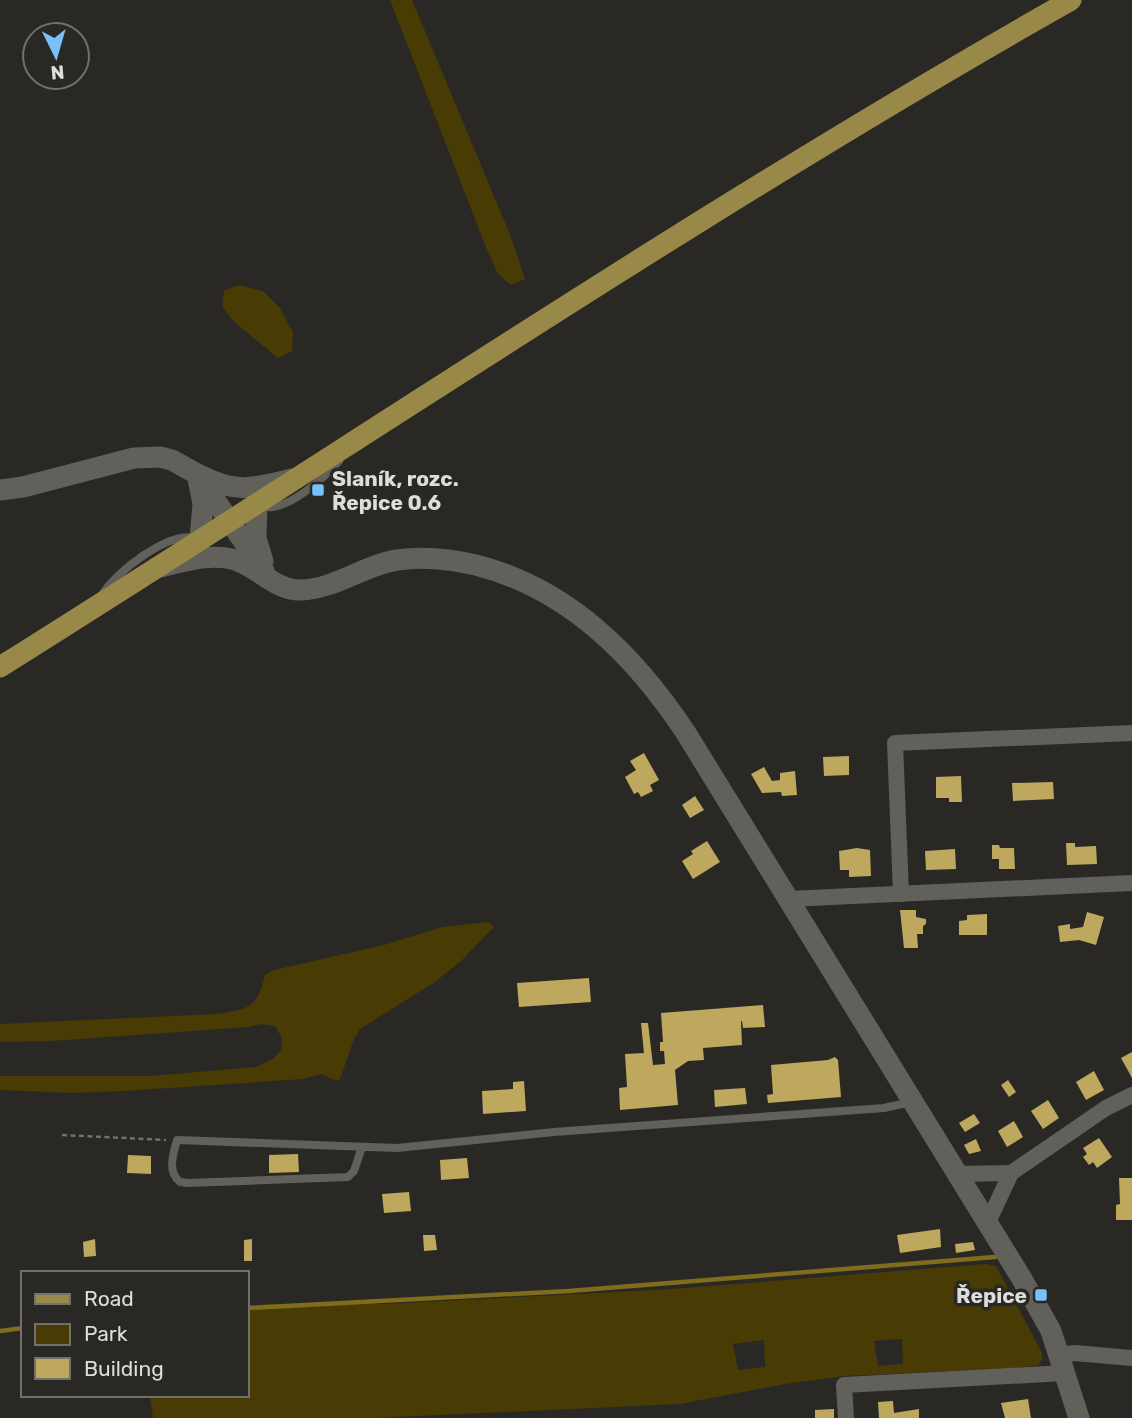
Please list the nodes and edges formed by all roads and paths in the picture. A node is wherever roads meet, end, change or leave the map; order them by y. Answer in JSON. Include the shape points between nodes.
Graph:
{"nodes":[{"id":1,"x":1071,"y":0,"type":"edge"},
{"id":2,"x":357,"y":440,"type":"junction"},
{"id":3,"x":197,"y":474,"type":"junction"},
{"id":4,"x":297,"y":478,"type":"junction"},
{"id":5,"x":0,"y":490,"type":"edge"},
{"id":6,"x":257,"y":504,"type":"junction"},
{"id":7,"x":230,"y":521,"type":"junction"},
{"id":8,"x":200,"y":539,"type":"junction"},
{"id":9,"x":154,"y":568,"type":"junction"},
{"id":10,"x":273,"y":581,"type":"junction"},
{"id":11,"x":97,"y":605,"type":"junction"},
{"id":12,"x":0,"y":667,"type":"edge"},
{"id":13,"x":1132,"y":733,"type":"edge"},
{"id":14,"x":1132,"y":883,"type":"edge"},
{"id":15,"x":901,"y":894,"type":"junction"},
{"id":16,"x":788,"y":900,"type":"junction"},
{"id":17,"x":1132,"y":1095,"type":"edge"},
{"id":18,"x":912,"y":1101,"type":"junction"},
{"id":19,"x":62,"y":1135,"type":"dead end"},
{"id":20,"x":177,"y":1140,"type":"junction"},
{"id":21,"x":362,"y":1147,"type":"junction"},
{"id":22,"x":1011,"y":1173,"type":"junction"},
{"id":23,"x":958,"y":1174,"type":"junction"},
{"id":24,"x":988,"y":1222,"type":"junction"},
{"id":25,"x":1132,"y":1358,"type":"edge"},
{"id":26,"x":1062,"y":1364,"type":"junction"},
{"id":27,"x":846,"y":1418,"type":"edge"},
{"id":28,"x":1079,"y":1418,"type":"edge"}],
"edges":[{"from":1,"to":2,"type":"main road","via":[[810,154]]},
{"from":2,"to":4,"type":"main road"},
{"from":2,"to":6,"type":"lane","via":[[320,481],[281,505],[267,508]]},
{"from":3,"to":4,"type":"street","via":[[234,489]]},
{"from":3,"to":5,"type":"street","via":[[172,460],[145,457]]},
{"from":3,"to":7,"type":"street"},
{"from":3,"to":8,"type":"street","via":[[203,503]]},
{"from":4,"to":6,"type":"main road"},
{"from":6,"to":7,"type":"main road"},
{"from":6,"to":10,"type":"street","via":[[258,546]]},
{"from":7,"to":8,"type":"main road"},
{"from":7,"to":10,"type":"street"},
{"from":8,"to":9,"type":"main road"},
{"from":8,"to":11,"type":"lane","via":[[174,538],[131,565],[113,580]]},
{"from":9,"to":10,"type":"street","via":[[226,558]]},
{"from":9,"to":11,"type":"main road"},
{"from":10,"to":16,"type":"street","via":[[292,589],[313,588],[396,560],[425,558],[486,568],[551,596],[595,626],[654,688]]},
{"from":11,"to":12,"type":"main road"},
{"from":13,"to":15,"type":"street","via":[[895,743]]},
{"from":14,"to":15,"type":"street"},
{"from":15,"to":16,"type":"street"},
{"from":16,"to":18,"type":"street"},
{"from":17,"to":22,"type":"street"},
{"from":18,"to":21,"type":"lane","via":[[884,1108],[397,1148]]},
{"from":18,"to":23,"type":"street"},
{"from":19,"to":20,"type":"path"},
{"from":20,"to":21,"type":"lane"},
{"from":20,"to":21,"type":"lane","via":[[173,1171],[180,1182],[188,1184],[348,1177]]},
{"from":22,"to":23,"type":"street"},
{"from":22,"to":24,"type":"street"},
{"from":23,"to":24,"type":"street"},
{"from":24,"to":26,"type":"street","via":[[1051,1331]]},
{"from":25,"to":26,"type":"street","via":[[1075,1353]]},
{"from":26,"to":27,"type":"street","via":[[844,1385]]},
{"from":26,"to":28,"type":"street"}]}
